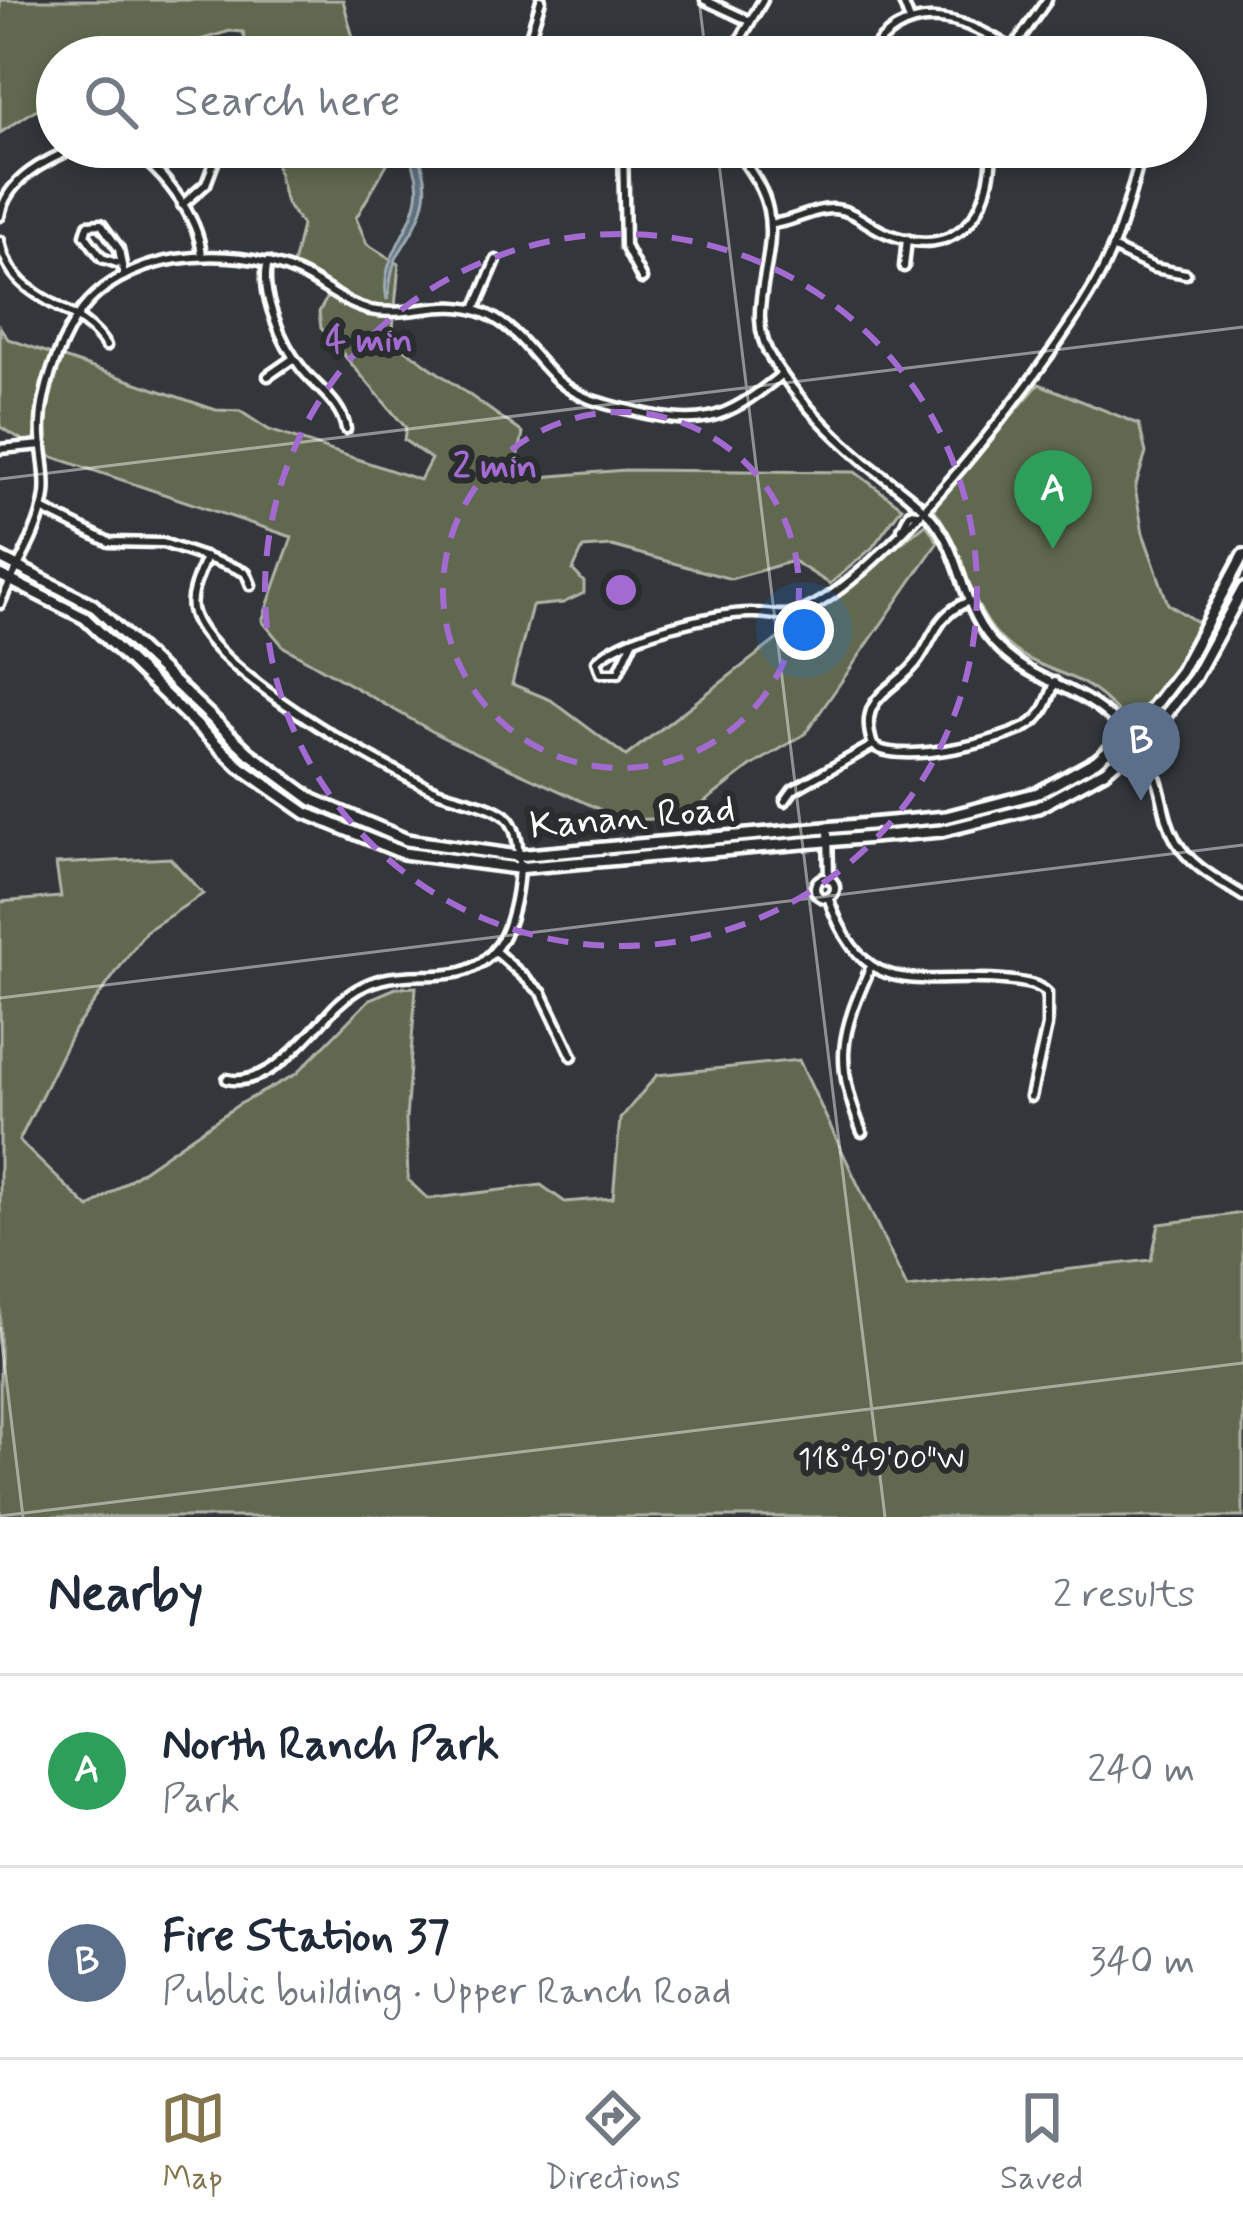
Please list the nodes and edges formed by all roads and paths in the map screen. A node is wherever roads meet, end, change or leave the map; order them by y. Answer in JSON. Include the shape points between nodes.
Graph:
{"nodes":[{"id":1,"x":541,"y":0,"type":"edge"},
{"id":2,"x":705,"y":0,"type":"edge"},
{"id":3,"x":763,"y":0,"type":"edge"},
{"id":4,"x":902,"y":0,"type":"edge"},
{"id":5,"x":1047,"y":0,"type":"edge"},
{"id":6,"x":909,"y":18,"type":"junction"},
{"id":7,"x":750,"y":21,"type":"junction"},
{"id":8,"x":531,"y":36,"type":"edge"},
{"id":9,"x":742,"y":36,"type":"edge"},
{"id":10,"x":883,"y":36,"type":"edge"},
{"id":11,"x":985,"y":36,"type":"edge"},
{"id":12,"x":1021,"y":36,"type":"edge"},
{"id":13,"x":38,"y":168,"type":"edge"},
{"id":14,"x":151,"y":168,"type":"edge"},
{"id":15,"x":212,"y":168,"type":"edge"},
{"id":16,"x":623,"y":168,"type":"edge"},
{"id":17,"x":748,"y":168,"type":"edge"},
{"id":18,"x":991,"y":168,"type":"edge"},
{"id":19,"x":1137,"y":168,"type":"edge"},
{"id":20,"x":182,"y":205,"type":"junction"},
{"id":21,"x":0,"y":216,"type":"edge"},
{"id":22,"x":770,"y":224,"type":"junction"},
{"id":23,"x":907,"y":239,"type":"junction"},
{"id":24,"x":0,"y":242,"type":"edge"},
{"id":25,"x":1112,"y":248,"type":"junction"},
{"id":26,"x":202,"y":256,"type":"junction"},
{"id":27,"x":496,"y":260,"type":"dead end"},
{"id":28,"x":268,"y":262,"type":"junction"},
{"id":29,"x":117,"y":263,"type":"junction"},
{"id":30,"x":904,"y":267,"type":"dead end"},
{"id":31,"x":1186,"y":274,"type":"dead end"},
{"id":32,"x":124,"y":276,"type":"junction"},
{"id":33,"x":642,"y":279,"type":"dead end"},
{"id":34,"x":475,"y":309,"type":"junction"},
{"id":35,"x":74,"y":320,"type":"junction"},
{"id":36,"x":106,"y":346,"type":"dead end"},
{"id":37,"x":294,"y":358,"type":"junction"},
{"id":38,"x":782,"y":374,"type":"junction"},
{"id":39,"x":268,"y":376,"type":"dead end"},
{"id":40,"x":346,"y":429,"type":"dead end"},
{"id":41,"x":42,"y":445,"type":"junction"},
{"id":42,"x":0,"y":449,"type":"edge"},
{"id":43,"x":42,"y":509,"type":"junction"},
{"id":44,"x":920,"y":512,"type":"junction"},
{"id":45,"x":1243,"y":555,"type":"edge"},
{"id":46,"x":206,"y":557,"type":"junction"},
{"id":47,"x":0,"y":558,"type":"edge"},
{"id":48,"x":17,"y":565,"type":"junction"},
{"id":49,"x":5,"y":577,"type":"edge"},
{"id":50,"x":251,"y":585,"type":"dead end"},
{"id":51,"x":1243,"y":589,"type":"edge"},
{"id":52,"x":967,"y":602,"type":"junction"},
{"id":53,"x":0,"y":604,"type":"edge"},
{"id":54,"x":632,"y":643,"type":"junction"},
{"id":55,"x":1055,"y":682,"type":"junction"},
{"id":56,"x":1128,"y":736,"type":"junction"},
{"id":57,"x":873,"y":745,"type":"junction"},
{"id":58,"x":1137,"y":745,"type":"junction"},
{"id":59,"x":785,"y":801,"type":"dead end"},
{"id":60,"x":828,"y":828,"type":"junction"},
{"id":61,"x":829,"y":841,"type":"junction"},
{"id":62,"x":517,"y":862,"type":"junction"},
{"id":63,"x":829,"y":878,"type":"junction"},
{"id":64,"x":1243,"y":896,"type":"edge"},
{"id":65,"x":828,"y":898,"type":"junction"},
{"id":66,"x":495,"y":951,"type":"junction"},
{"id":67,"x":871,"y":966,"type":"junction"},
{"id":68,"x":572,"y":1056,"type":"dead end"},
{"id":69,"x":227,"y":1079,"type":"dead end"},
{"id":70,"x":1030,"y":1097,"type":"dead end"},
{"id":71,"x":862,"y":1132,"type":"dead end"}],
"edges":[{"from":1,"to":8,"type":"street"},
{"from":2,"to":7,"type":"street"},
{"from":3,"to":7,"type":"street"},
{"from":4,"to":6,"type":"street"},
{"from":5,"to":12,"type":"street"},
{"from":6,"to":10,"type":"street"},
{"from":6,"to":11,"type":"street","via":[[957,16]]},
{"from":7,"to":9,"type":"street"},
{"from":13,"to":21,"type":"street","via":[[8,193]]},
{"from":14,"to":20,"type":"street"},
{"from":15,"to":20,"type":"street"},
{"from":16,"to":33,"type":"street","via":[[625,246]]},
{"from":17,"to":22,"type":"street"},
{"from":18,"to":23,"type":"street","via":[[978,215],[944,238]]},
{"from":19,"to":25,"type":"street"},
{"from":20,"to":26,"type":"street","via":[[199,231]]},
{"from":22,"to":23,"type":"street","via":[[837,209]]},
{"from":22,"to":38,"type":"street","via":[[758,315]]},
{"from":23,"to":30,"type":"street"},
{"from":24,"to":35,"type":"street","via":[[16,279]]},
{"from":25,"to":31,"type":"street"},
{"from":25,"to":44,"type":"street","via":[[1045,361]]},
{"from":26,"to":28,"type":"street"},
{"from":26,"to":32,"type":"street"},
{"from":27,"to":34,"type":"street"},
{"from":28,"to":34,"type":"street","via":[[367,309]]},
{"from":28,"to":37,"type":"street","via":[[266,289]]},
{"from":29,"to":29,"type":"street","via":[[119,249],[100,224],[88,225],[101,258]]},
{"from":29,"to":32,"type":"street"},
{"from":32,"to":35,"type":"street"},
{"from":34,"to":38,"type":"street","via":[[508,327],[580,396],[664,419],[724,415]]},
{"from":35,"to":36,"type":"street"},
{"from":35,"to":41,"type":"street","via":[[44,402]]},
{"from":37,"to":39,"type":"street"},
{"from":37,"to":40,"type":"street","via":[[343,412]]},
{"from":38,"to":44,"type":"street"},
{"from":41,"to":42,"type":"street"},
{"from":41,"to":43,"type":"street"},
{"from":43,"to":46,"type":"street","via":[[109,542],[163,543]]},
{"from":43,"to":48,"type":"street"},
{"from":44,"to":52,"type":"street","via":[[952,553]]},
{"from":44,"to":54,"type":"street","via":[[879,555],[800,613],[737,614]]},
{"from":45,"to":56,"type":"main road","name":"Kanan Road","via":[[1181,671]]},
{"from":46,"to":50,"type":"street","via":[[246,573]]},
{"from":46,"to":62,"type":"street","via":[[194,616],[257,685],[415,781],[503,814],[515,831]]},
{"from":47,"to":48,"type":"main road","name":"Kanan Road"},
{"from":48,"to":49,"type":"street"},
{"from":48,"to":62,"type":"main road","name":"Kanan Road","via":[[122,628],[249,753],[313,800],[407,841]]},
{"from":49,"to":53,"type":"street"},
{"from":49,"to":62,"type":"main road","name":"Kanan Road","via":[[85,618],[239,766],[306,814],[403,853]]},
{"from":51,"to":58,"type":"main road","name":"Kanan Road","via":[[1195,677]]},
{"from":52,"to":55,"type":"street","via":[[1006,656]]},
{"from":52,"to":57,"type":"street","via":[[943,616],[916,664],[879,694]]},
{"from":54,"to":54,"type":"street","via":[[601,656],[601,674],[618,673]]},
{"from":55,"to":56,"type":"street","via":[[1090,698]]},
{"from":55,"to":57,"type":"street","via":[[1040,715],[1017,732],[919,754],[886,754]]},
{"from":56,"to":58,"type":"street"},
{"from":56,"to":60,"type":"main road","name":"Kanan Road","via":[[1072,776],[1015,802]]},
{"from":57,"to":59,"type":"street"},
{"from":58,"to":61,"type":"main road","name":"Kanan Road","via":[[1079,786],[1016,815]]},
{"from":58,"to":64,"type":"street","via":[[1160,778],[1182,849]]},
{"from":60,"to":61,"type":"street"},
{"from":60,"to":62,"type":"main road","name":"Kanan Road"},
{"from":61,"to":62,"type":"main road","name":"Kanan Road"},
{"from":61,"to":63,"type":"street"},
{"from":62,"to":66,"type":"street","via":[[514,911]]},
{"from":63,"to":65,"type":"street","via":[[835,889]]},
{"from":63,"to":65,"type":"street","via":[[815,888]]},
{"from":65,"to":67,"type":"street","via":[[843,938]]},
{"from":66,"to":68,"type":"street","via":[[542,993]]},
{"from":66,"to":69,"type":"street","via":[[464,972],[367,981],[272,1067]]},
{"from":67,"to":70,"type":"street","via":[[907,978],[1038,985],[1050,1004]]},
{"from":67,"to":71,"type":"street","via":[[842,1040],[844,1085]]}]}
